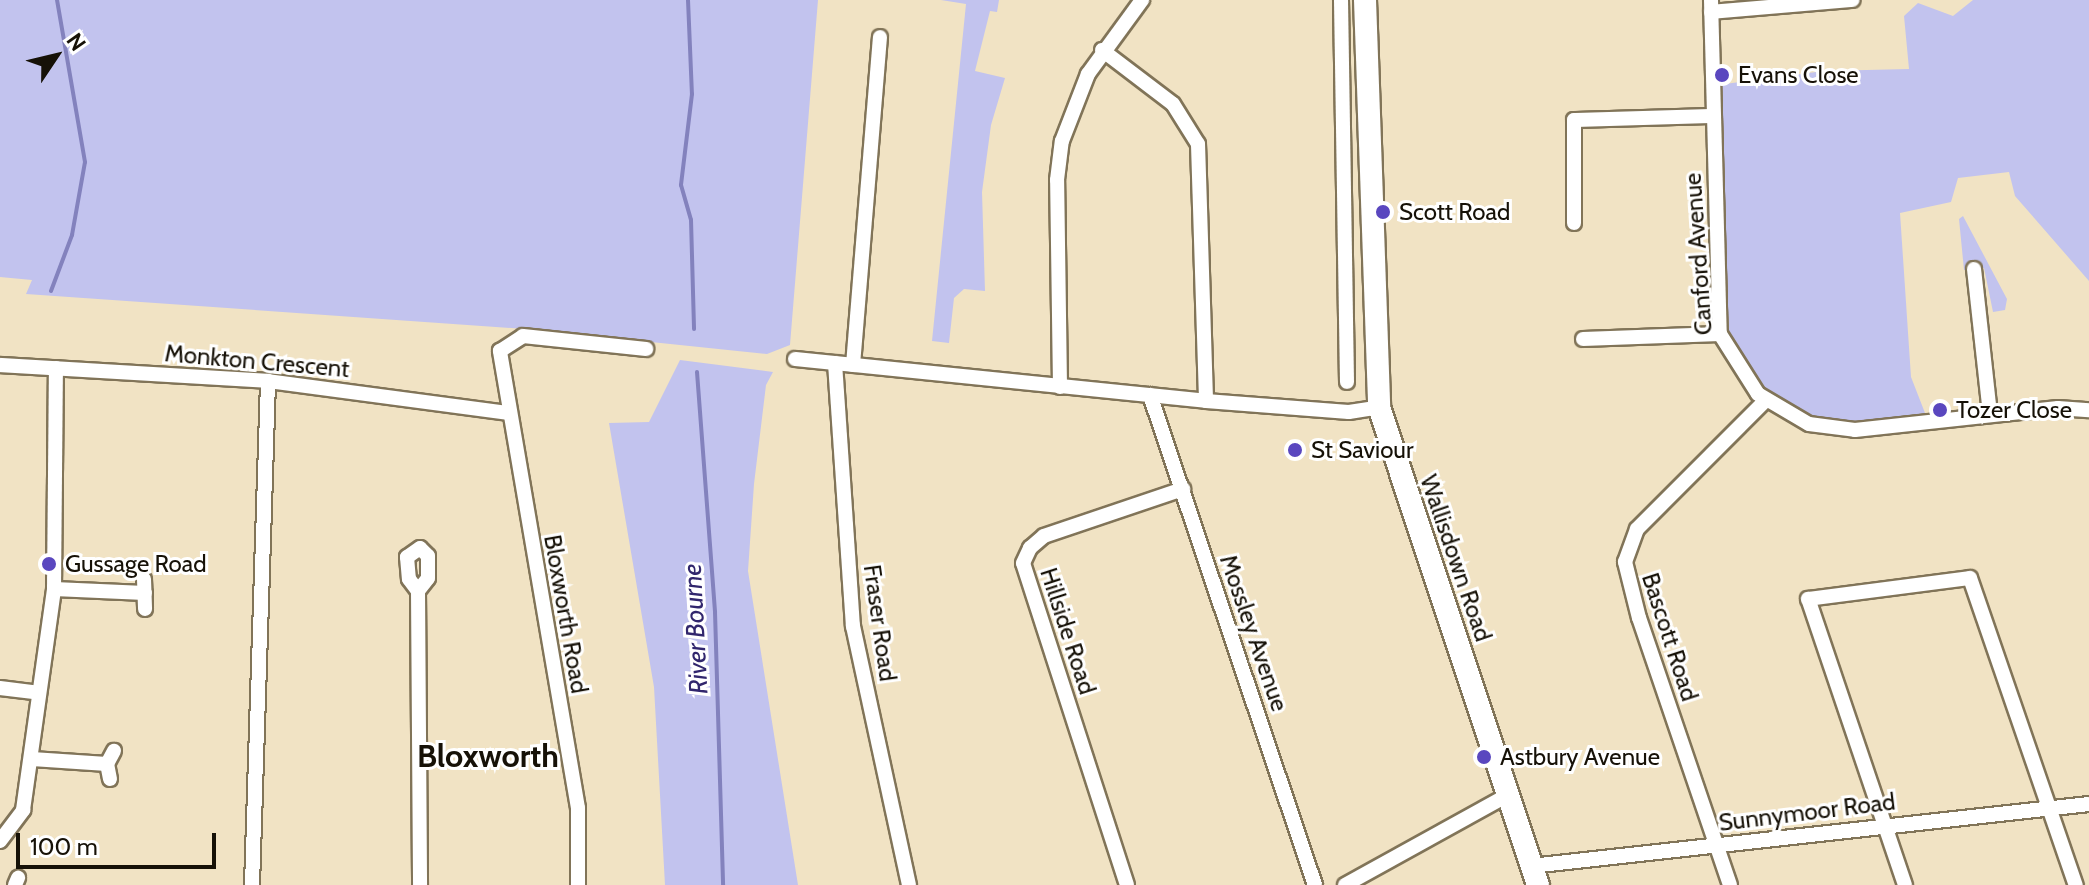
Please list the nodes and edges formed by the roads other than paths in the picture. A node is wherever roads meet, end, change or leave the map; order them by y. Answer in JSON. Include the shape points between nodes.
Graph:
{"nodes":[{"id":1,"x":1142,"y":0,"type":"edge"},
{"id":2,"x":1341,"y":0,"type":"edge"},
{"id":3,"x":1365,"y":0,"type":"edge"},
{"id":4,"x":1852,"y":0,"type":"edge"},
{"id":5,"x":1711,"y":6,"type":"edge"},
{"id":6,"x":880,"y":37,"type":"dead end"},
{"id":7,"x":1102,"y":50,"type":"junction"},
{"id":8,"x":1712,"y":116,"type":"junction"},
{"id":9,"x":1574,"y":223,"type":"dead end"},
{"id":10,"x":1974,"y":269,"type":"dead end"},
{"id":11,"x":1720,"y":334,"type":"junction"},
{"id":12,"x":1583,"y":339,"type":"dead end"},
{"id":13,"x":646,"y":349,"type":"dead end"},
{"id":14,"x":795,"y":359,"type":"dead end"},
{"id":15,"x":835,"y":363,"type":"junction"},
{"id":16,"x":0,"y":365,"type":"edge"},
{"id":17,"x":853,"y":365,"type":"junction"},
{"id":18,"x":56,"y":368,"type":"junction"},
{"id":19,"x":268,"y":381,"type":"junction"},
{"id":20,"x":1347,"y":382,"type":"dead end"},
{"id":21,"x":1060,"y":387,"type":"junction"},
{"id":22,"x":1150,"y":395,"type":"junction"},
{"id":23,"x":1206,"y":401,"type":"junction"},
{"id":24,"x":1765,"y":401,"type":"junction"},
{"id":25,"x":1379,"y":407,"type":"junction"},
{"id":26,"x":2089,"y":410,"type":"edge"},
{"id":27,"x":508,"y":413,"type":"junction"},
{"id":28,"x":1990,"y":414,"type":"junction"},
{"id":29,"x":1183,"y":489,"type":"junction"},
{"id":30,"x":54,"y":589,"type":"junction"},
{"id":31,"x":418,"y":591,"type":"dead end"},
{"id":32,"x":145,"y":609,"type":"dead end"},
{"id":33,"x":0,"y":688,"type":"edge"},
{"id":34,"x":38,"y":693,"type":"junction"},
{"id":35,"x":32,"y":759,"type":"junction"},
{"id":36,"x":110,"y":765,"type":"dead end"},
{"id":37,"x":1508,"y":795,"type":"junction"},
{"id":38,"x":2089,"y":804,"type":"edge"},
{"id":39,"x":2048,"y":808,"type":"junction"},
{"id":40,"x":1885,"y":825,"type":"junction"},
{"id":41,"x":0,"y":841,"type":"edge"},
{"id":42,"x":1716,"y":846,"type":"junction"},
{"id":43,"x":1535,"y":876,"type":"edge"},
{"id":44,"x":252,"y":885,"type":"edge"},
{"id":45,"x":420,"y":885,"type":"edge"},
{"id":46,"x":578,"y":885,"type":"edge"},
{"id":47,"x":909,"y":885,"type":"edge"},
{"id":48,"x":1127,"y":885,"type":"edge"},
{"id":49,"x":1315,"y":885,"type":"edge"},
{"id":50,"x":1345,"y":885,"type":"edge"},
{"id":51,"x":1730,"y":885,"type":"edge"},
{"id":52,"x":1905,"y":885,"type":"edge"},
{"id":53,"x":2076,"y":885,"type":"edge"}],
"edges":[{"from":1,"to":7,"type":"street"},
{"from":2,"to":20,"type":"street"},
{"from":3,"to":25,"type":"main road","name":"Wallisdown Road"},
{"from":4,"to":5,"type":"street"},
{"from":5,"to":8,"type":"street","name":"Canford Avenue"},
{"from":6,"to":17,"type":"street"},
{"from":7,"to":21,"type":"street","via":[[1072,108],[1057,180]]},
{"from":7,"to":23,"type":"street","via":[[1173,104],[1198,144]]},
{"from":8,"to":9,"type":"street","via":[[1574,120]]},
{"from":8,"to":11,"type":"street","name":"Canford Avenue"},
{"from":10,"to":28,"type":"street"},
{"from":11,"to":12,"type":"street"},
{"from":11,"to":24,"type":"street","name":"Canford Avenue","via":[[1741,373]]},
{"from":13,"to":27,"type":"street","name":"Bloxworth Road","via":[[523,336],[500,351]]},
{"from":14,"to":15,"type":"street"},
{"from":15,"to":17,"type":"street"},
{"from":15,"to":47,"type":"street","name":"Fraser Road","via":[[853,626]]},
{"from":16,"to":18,"type":"street","name":"Monkton Crescent"},
{"from":17,"to":21,"type":"street"},
{"from":18,"to":19,"type":"street","name":"Monkton Crescent"},
{"from":18,"to":30,"type":"street"},
{"from":19,"to":27,"type":"street","name":"Monkton Crescent"},
{"from":19,"to":44,"type":"street"},
{"from":21,"to":22,"type":"street"},
{"from":22,"to":23,"type":"street"},
{"from":22,"to":29,"type":"street","name":"Mossley Avenue"},
{"from":23,"to":25,"type":"street","via":[[1349,412]]},
{"from":24,"to":28,"type":"street","name":"Canford Avenue","via":[[1809,424],[1835,429]]},
{"from":24,"to":42,"type":"street","name":"Bascott Road","via":[[1637,529],[1625,562],[1630,592]]},
{"from":25,"to":37,"type":"main road","name":"Wallisdown Road"},
{"from":26,"to":28,"type":"street","name":"Canford Avenue"},
{"from":27,"to":46,"type":"street","name":"Bloxworth Road","via":[[578,808]]},
{"from":29,"to":48,"type":"street","name":"Hillside Road","via":[[1044,536],[1023,563]]},
{"from":29,"to":49,"type":"street","name":"Mossley Avenue"},
{"from":30,"to":32,"type":"street","via":[[145,586]]},
{"from":30,"to":34,"type":"street"},
{"from":31,"to":45,"type":"street"},
{"from":33,"to":34,"type":"street"},
{"from":34,"to":35,"type":"street"},
{"from":35,"to":36,"type":"street"},
{"from":35,"to":41,"type":"street","via":[[23,810]]},
{"from":37,"to":43,"type":"main road","name":"Wallisdown Road"},
{"from":37,"to":50,"type":"street"},
{"from":38,"to":39,"type":"street","name":"Sunnymoor Road"},
{"from":39,"to":40,"type":"street","name":"Sunnymoor Road"},
{"from":39,"to":40,"type":"street","via":[[1970,578],[1808,599]]},
{"from":39,"to":53,"type":"street"},
{"from":40,"to":42,"type":"street","name":"Sunnymoor Road"},
{"from":40,"to":52,"type":"street"},
{"from":42,"to":43,"type":"street","name":"Sunnymoor Road"},
{"from":42,"to":51,"type":"street","name":"Bascott Road"}]}
